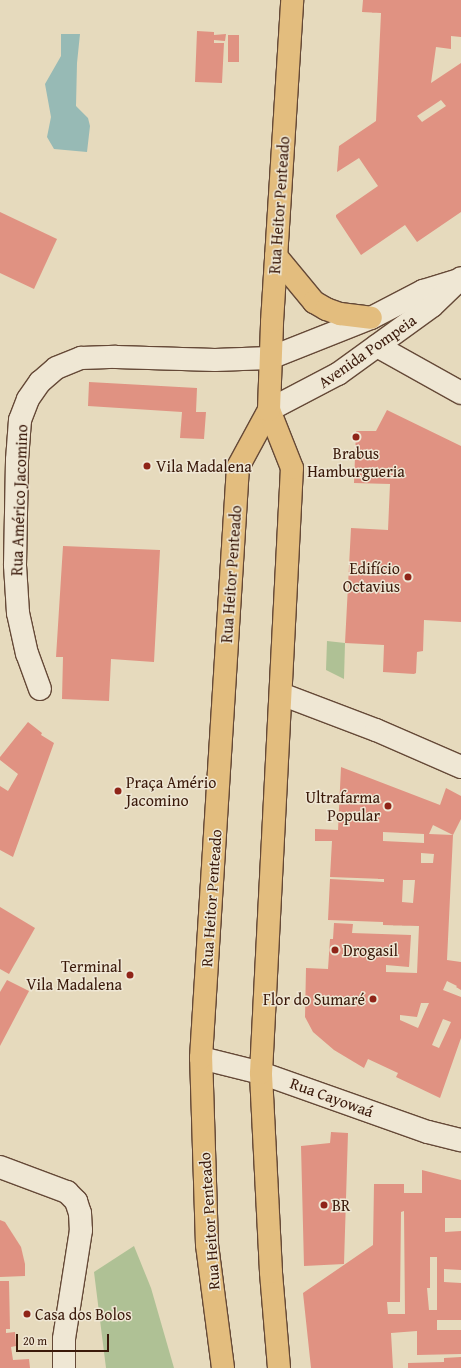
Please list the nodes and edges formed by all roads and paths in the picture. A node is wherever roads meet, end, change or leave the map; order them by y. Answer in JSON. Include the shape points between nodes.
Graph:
{"nodes":[{"id":1,"x":292,"y":0,"type":"edge"},
{"id":2,"x":276,"y":256,"type":"junction"},
{"id":3,"x":459,"y":279,"type":"edge"},
{"id":4,"x":371,"y":318,"type":"junction"},
{"id":5,"x":377,"y":346,"type":"junction"},
{"id":6,"x":270,"y":358,"type":"junction"},
{"id":7,"x":461,"y":393,"type":"edge"},
{"id":8,"x":269,"y":410,"type":"junction"},
{"id":9,"x":40,"y":689,"type":"dead end"},
{"id":10,"x":281,"y":694,"type":"junction"},
{"id":11,"x":461,"y":767,"type":"edge"},
{"id":12,"x":201,"y":1058,"type":"junction"},
{"id":13,"x":261,"y":1073,"type":"junction"},
{"id":14,"x":461,"y":1140,"type":"edge"},
{"id":15,"x":0,"y":1167,"type":"edge"},
{"id":16,"x":64,"y":1368,"type":"edge"},
{"id":17,"x":223,"y":1368,"type":"edge"},
{"id":18,"x":279,"y":1368,"type":"edge"}],
"edges":[{"from":1,"to":2,"type":"main road","name":"Rua Heitor Penteado"},
{"from":2,"to":4,"type":"main road","via":[[314,302],[340,314]]},
{"from":2,"to":6,"type":"main road","name":"Rua Heitor Penteado"},
{"from":3,"to":4,"type":"street","name":"Avenida Pompeia","via":[[423,291]]},
{"from":3,"to":5,"type":"street","name":"Avenida Pompeia","via":[[432,306]]},
{"from":4,"to":6,"type":"street","name":"Avenida Pompeia"},
{"from":5,"to":7,"type":"street"},
{"from":5,"to":8,"type":"street","name":"Avenida Pompeia","via":[[327,380]]},
{"from":6,"to":8,"type":"main road","name":"Rua Heitor Penteado"},
{"from":6,"to":9,"type":"street","name":"Rua Américo Jacomino","via":[[81,358],[56,368],[40,382],[28,399],[20,420],[14,565],[18,613],[27,654]]},
{"from":8,"to":10,"type":"main road","name":"Rua Heitor Penteado","via":[[292,468]]},
{"from":8,"to":12,"type":"main road","name":"Rua Heitor Penteado","via":[[238,467]]},
{"from":10,"to":11,"type":"street","via":[[376,730]]},
{"from":10,"to":13,"type":"main road","name":"Rua Heitor Penteado"},
{"from":12,"to":13,"type":"street","name":"Rua Cayowaá"},
{"from":12,"to":17,"type":"main road","name":"Rua Heitor Penteado","via":[[207,1245]]},
{"from":13,"to":14,"type":"street","name":"Rua Cayowaá","via":[[428,1132]]},
{"from":13,"to":18,"type":"main road","name":"Rua Heitor Penteado","via":[[271,1272]]},
{"from":15,"to":16,"type":"street","via":[[67,1192],[76,1200],[81,1230],[64,1339]]}]}
